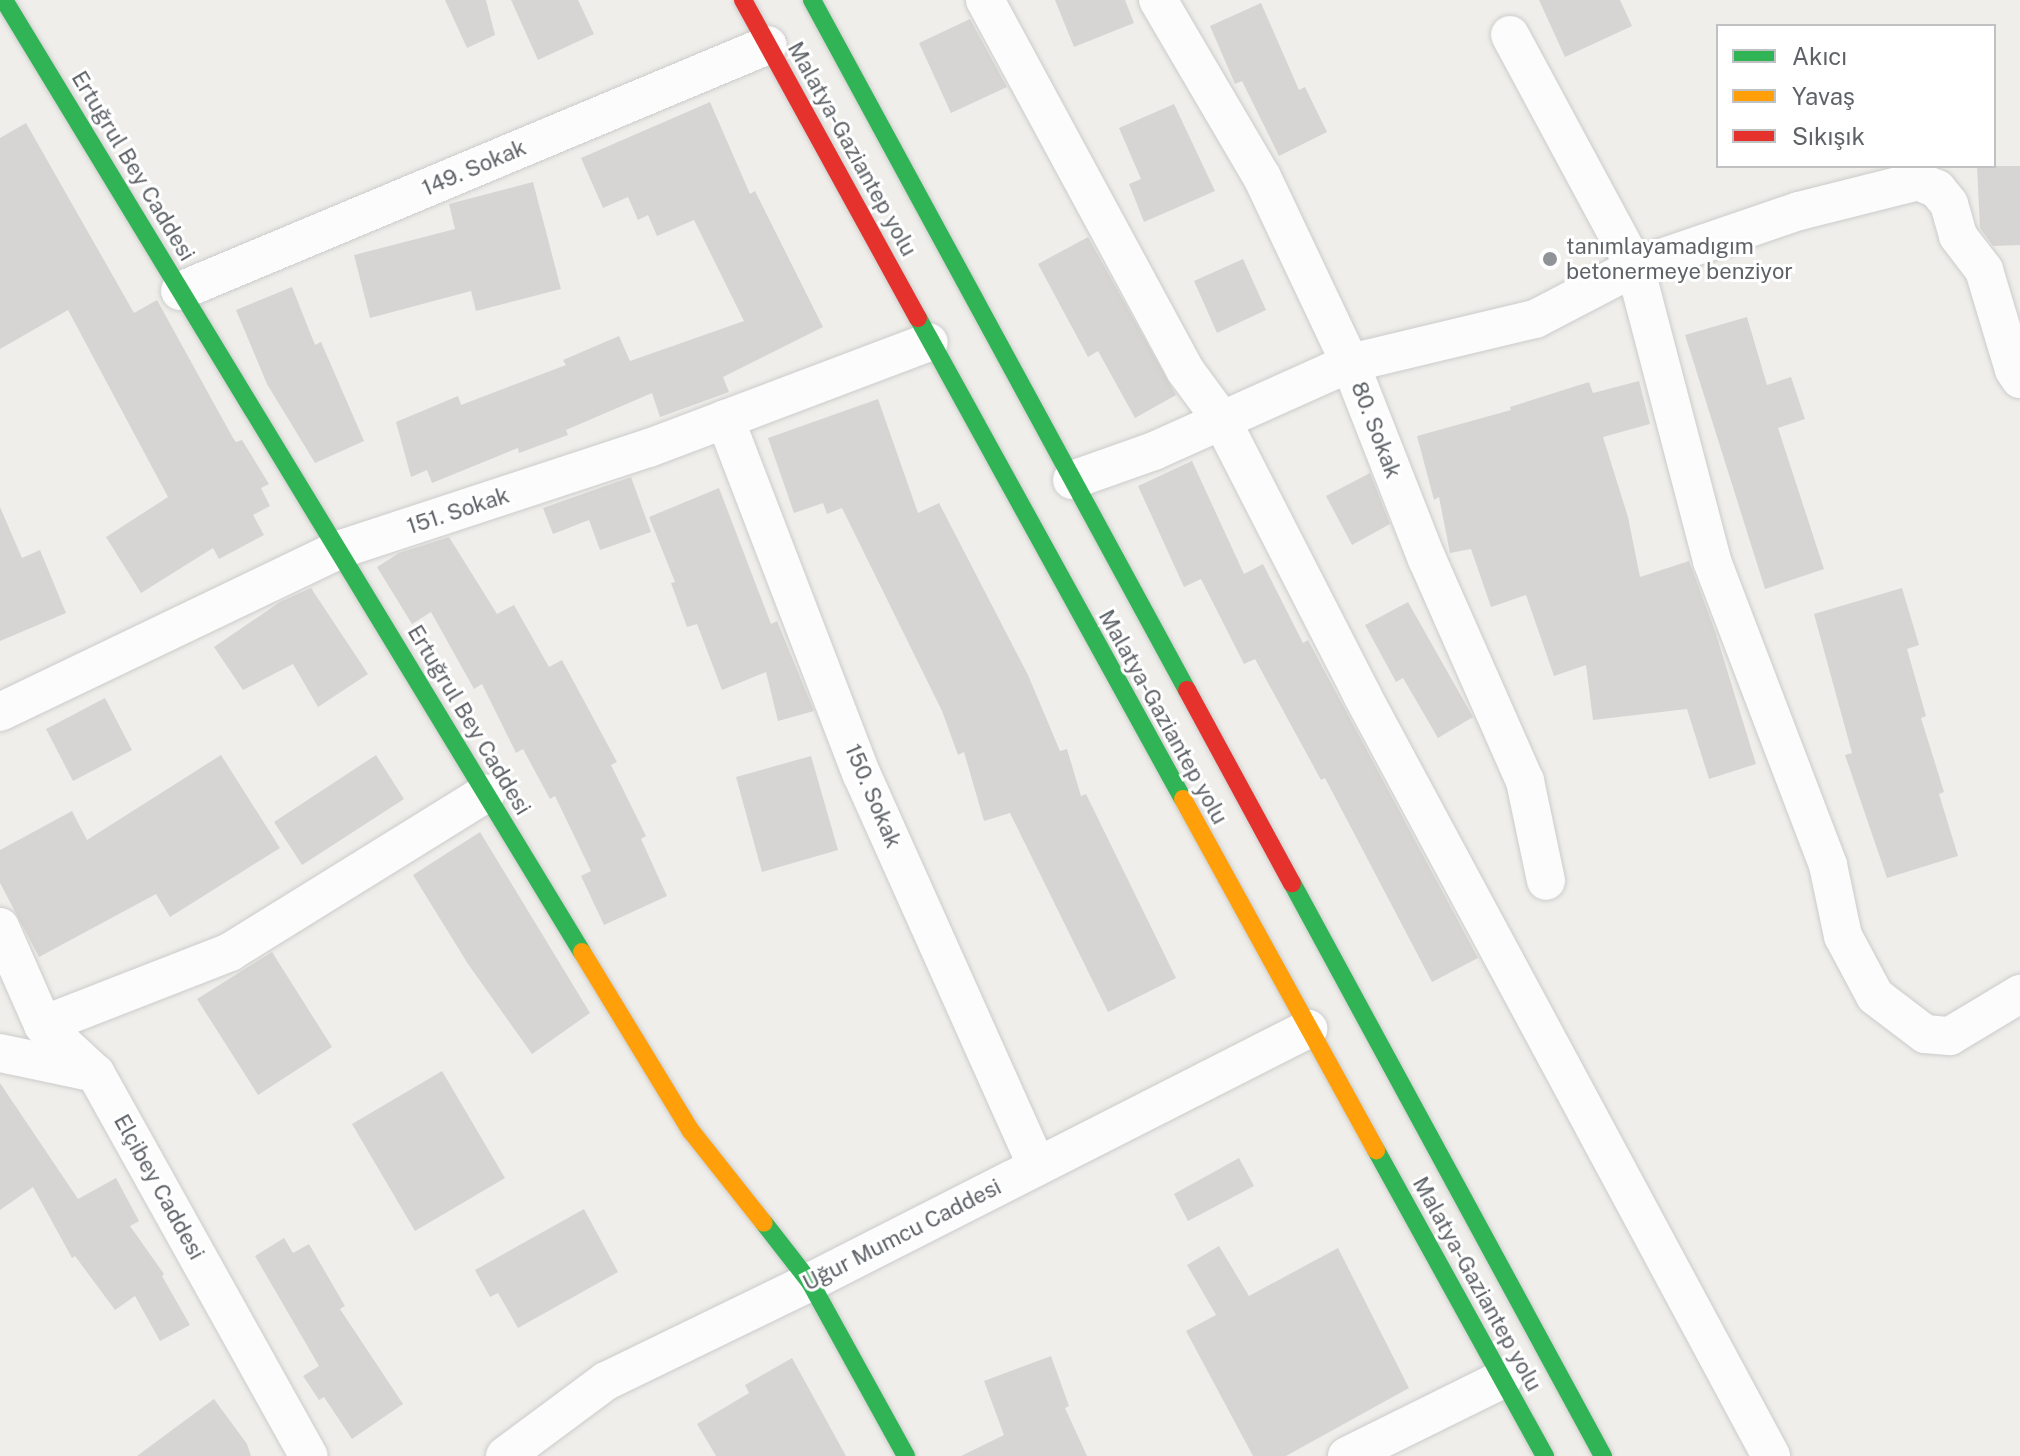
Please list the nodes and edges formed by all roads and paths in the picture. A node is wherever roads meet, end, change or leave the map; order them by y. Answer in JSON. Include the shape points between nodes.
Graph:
{"nodes":[{"id":1,"x":4,"y":0,"type":"edge"},
{"id":2,"x":743,"y":0,"type":"edge"},
{"id":3,"x":812,"y":0,"type":"edge"},
{"id":4,"x":985,"y":0,"type":"edge"},
{"id":5,"x":1158,"y":0,"type":"edge"},
{"id":6,"x":1510,"y":35,"type":"dead end"},
{"id":7,"x":768,"y":45,"type":"junction"},
{"id":8,"x":1635,"y":267,"type":"junction"},
{"id":9,"x":1984,"y":270,"type":"junction"},
{"id":10,"x":2020,"y":281,"type":"edge"},
{"id":11,"x":180,"y":291,"type":"junction"},
{"id":12,"x":929,"y":342,"type":"junction"},
{"id":13,"x":1350,"y":363,"type":"junction"},
{"id":14,"x":2020,"y":379,"type":"edge"},
{"id":15,"x":725,"y":419,"type":"junction"},
{"id":16,"x":1221,"y":419,"type":"junction"},
{"id":17,"x":1072,"y":480,"type":"junction"},
{"id":18,"x":338,"y":550,"type":"junction"},
{"id":19,"x":0,"y":712,"type":"edge"},
{"id":20,"x":486,"y":793,"type":"junction"},
{"id":21,"x":1546,"y":881,"type":"dead end"},
{"id":22,"x":0,"y":927,"type":"edge"},
{"id":23,"x":2020,"y":994,"type":"edge"},
{"id":24,"x":43,"y":1025,"type":"junction"},
{"id":25,"x":1308,"y":1029,"type":"junction"},
{"id":26,"x":0,"y":1053,"type":"edge"},
{"id":27,"x":96,"y":1074,"type":"junction"},
{"id":28,"x":1037,"y":1166,"type":"junction"},
{"id":29,"x":810,"y":1282,"type":"junction"},
{"id":30,"x":1503,"y":1379,"type":"junction"},
{"id":31,"x":309,"y":1456,"type":"edge"},
{"id":32,"x":505,"y":1456,"type":"edge"},
{"id":33,"x":906,"y":1456,"type":"edge"},
{"id":34,"x":1347,"y":1456,"type":"edge"},
{"id":35,"x":1545,"y":1456,"type":"edge"},
{"id":36,"x":1603,"y":1456,"type":"edge"},
{"id":37,"x":1771,"y":1456,"type":"edge"}],
"edges":[{"from":1,"to":11,"type":"main road","name":"Ertuğrul Bey Caddesi"},
{"from":2,"to":7,"type":"main road","name":"Malatya-Gaziantep yolu"},
{"from":3,"to":17,"type":"main road","name":"Malatya-Gaziantep yolu"},
{"from":4,"to":16,"type":"street","via":[[1185,370]]},
{"from":5,"to":13,"type":"street","name":"80. Sokak","via":[[1262,177]]},
{"from":6,"to":8,"type":"street"},
{"from":7,"to":11,"type":"street","name":"149. Sokak"},
{"from":7,"to":12,"type":"main road","name":"Malatya-Gaziantep yolu"},
{"from":8,"to":9,"type":"street","via":[[1799,211],[1918,181],[1937,189],[1949,204],[1958,236]]},
{"from":8,"to":13,"type":"street","via":[[1535,319]]},
{"from":8,"to":23,"type":"street","via":[[1712,561],[1828,865],[1843,936],[1875,996],[1925,1034],[1950,1036]]},
{"from":9,"to":10,"type":"street"},
{"from":9,"to":14,"type":"street"},
{"from":11,"to":18,"type":"main road","name":"Ertuğrul Bey Caddesi"},
{"from":12,"to":15,"type":"street","name":"151. Sokak"},
{"from":12,"to":25,"type":"main road","name":"Malatya-Gaziantep yolu"},
{"from":13,"to":16,"type":"street"},
{"from":13,"to":21,"type":"street","name":"80. Sokak","via":[[1427,559],[1525,781]]},
{"from":15,"to":18,"type":"street","name":"151. Sokak"},
{"from":15,"to":28,"type":"street","name":"150. Sokak","via":[[862,775]]},
{"from":16,"to":17,"type":"street","via":[[1154,451]]},
{"from":16,"to":37,"type":"street","via":[[1362,695]]},
{"from":17,"to":36,"type":"main road","name":"Malatya-Gaziantep yolu"},
{"from":18,"to":19,"type":"street","name":"151. Sokak"},
{"from":18,"to":20,"type":"main road","name":"Ertuğrul Bey Caddesi"},
{"from":20,"to":24,"type":"street","via":[[230,952]]},
{"from":20,"to":29,"type":"main road","name":"Ertuğrul Bey Caddesi","via":[[691,1131]]},
{"from":22,"to":24,"type":"street","name":"Elçibey Caddesi"},
{"from":24,"to":27,"type":"street","name":"Elçibey Caddesi"},
{"from":25,"to":28,"type":"street","name":"Uğur Mumcu Caddesi"},
{"from":25,"to":30,"type":"main road","name":"Malatya-Gaziantep yolu"},
{"from":26,"to":27,"type":"street"},
{"from":27,"to":31,"type":"street","name":"Elçibey Caddesi"},
{"from":28,"to":29,"type":"street","name":"Uğur Mumcu Caddesi"},
{"from":29,"to":32,"type":"street","name":"Uğur Mumcu Caddesi","via":[[606,1381]]},
{"from":29,"to":33,"type":"main road","name":"Ertuğrul Bey Caddesi"},
{"from":30,"to":34,"type":"street"},
{"from":30,"to":35,"type":"main road","name":"Malatya-Gaziantep yolu"}]}
